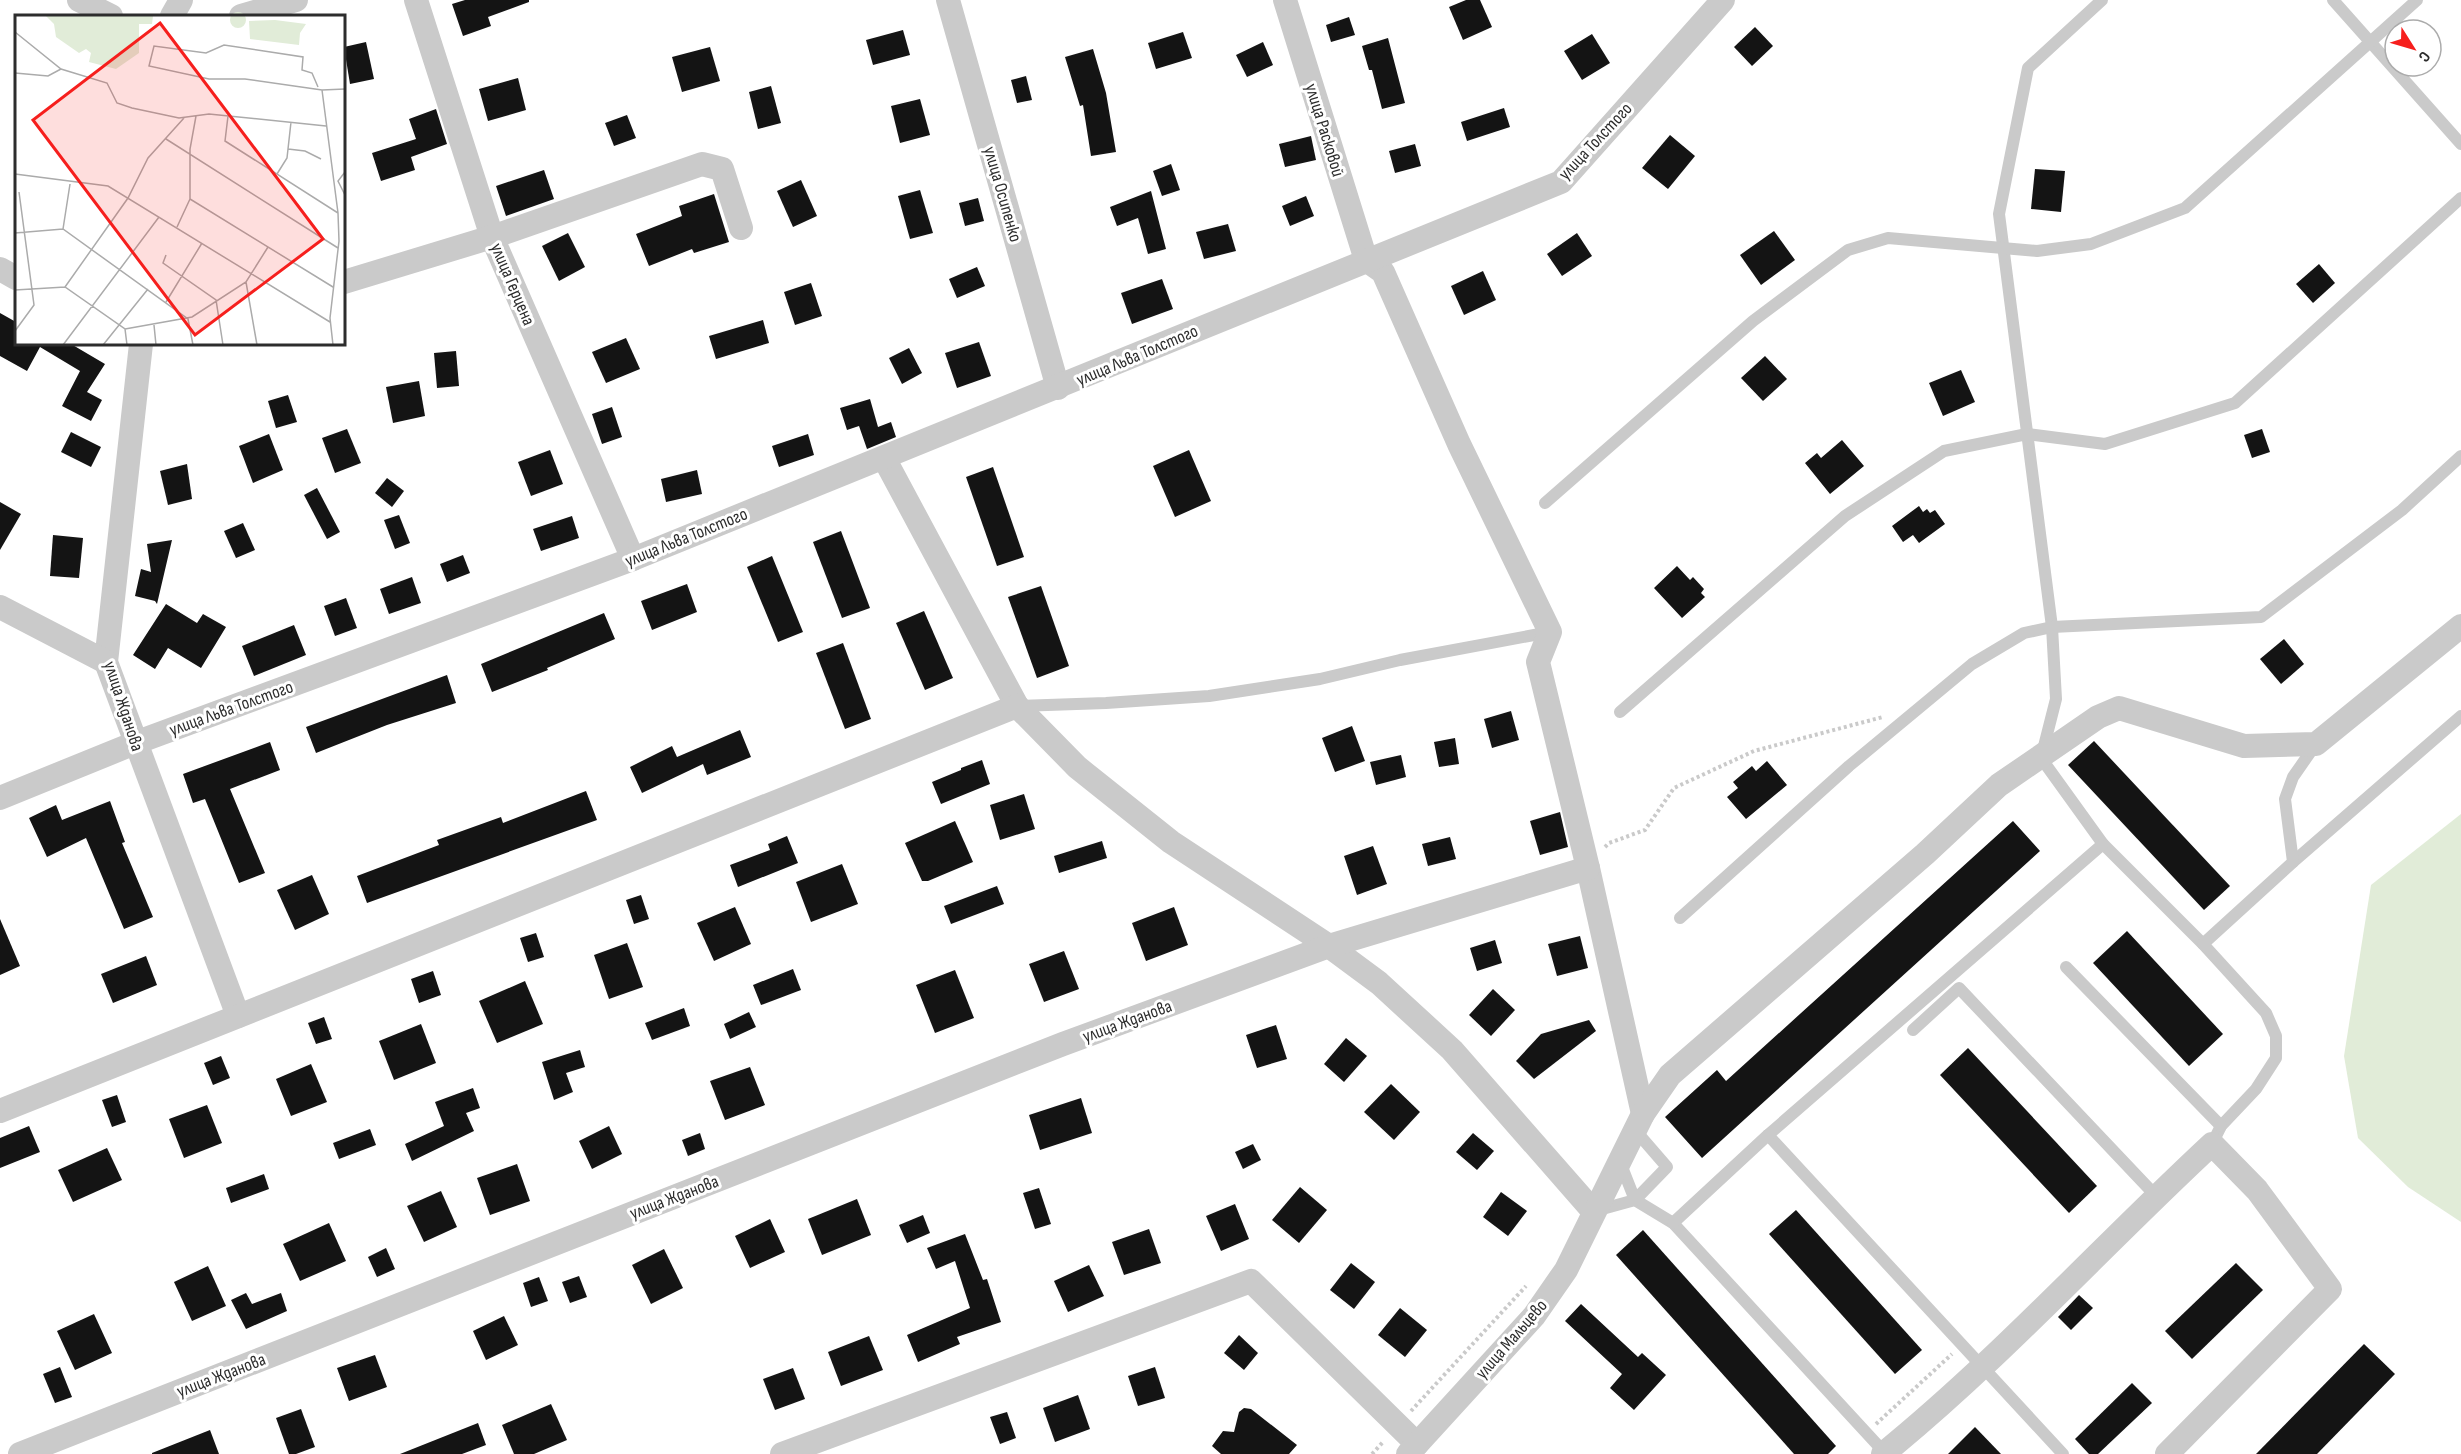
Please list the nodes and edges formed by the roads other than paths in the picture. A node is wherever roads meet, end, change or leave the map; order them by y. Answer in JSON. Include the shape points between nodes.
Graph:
{"nodes":[{"id":1,"x":79,"y":0,"type":"edge"},
{"id":2,"x":181,"y":0,"type":"edge"},
{"id":3,"x":296,"y":0,"type":"edge"},
{"id":4,"x":416,"y":0,"type":"edge"},
{"id":5,"x":948,"y":0,"type":"edge"},
{"id":6,"x":1285,"y":0,"type":"edge"},
{"id":7,"x":1723,"y":0,"type":"edge"},
{"id":8,"x":2102,"y":0,"type":"edge"},
{"id":9,"x":2333,"y":0,"type":"edge"},
{"id":10,"x":2417,"y":0,"type":"edge"},
{"id":11,"x":109,"y":15,"type":"edge"},
{"id":12,"x":173,"y":15,"type":"edge"},
{"id":13,"x":244,"y":15,"type":"edge"},
{"id":14,"x":2369,"y":41,"type":"junction"},
{"id":15,"x":2461,"y":144,"type":"edge"},
{"id":16,"x":2461,"y":198,"type":"edge"},
{"id":17,"x":741,"y":228,"type":"dead end"},
{"id":18,"x":492,"y":237,"type":"junction"},
{"id":19,"x":2003,"y":247,"type":"junction"},
{"id":20,"x":1366,"y":260,"type":"junction"},
{"id":21,"x":0,"y":269,"type":"edge"},
{"id":22,"x":15,"y":277,"type":"edge"},
{"id":23,"x":345,"y":282,"type":"edge"},
{"id":24,"x":142,"y":345,"type":"edge"},
{"id":25,"x":1058,"y":388,"type":"junction"},
{"id":26,"x":2027,"y":434,"type":"junction"},
{"id":27,"x":2461,"y":456,"type":"edge"},
{"id":28,"x":884,"y":458,"type":"junction"},
{"id":29,"x":1545,"y":503,"type":"dead end"},
{"id":30,"x":633,"y":559,"type":"junction"},
{"id":31,"x":0,"y":607,"type":"edge"},
{"id":32,"x":2461,"y":626,"type":"edge"},
{"id":33,"x":2052,"y":627,"type":"junction"},
{"id":34,"x":1550,"y":632,"type":"junction"},
{"id":35,"x":106,"y":662,"type":"junction"},
{"id":36,"x":1017,"y":706,"type":"junction"},
{"id":37,"x":1620,"y":712,"type":"dead end"},
{"id":38,"x":2461,"y":716,"type":"edge"},
{"id":39,"x":135,"y":743,"type":"junction"},
{"id":40,"x":2316,"y":744,"type":"junction"},
{"id":41,"x":2041,"y":758,"type":"junction"},
{"id":42,"x":0,"y":798,"type":"edge"},
{"id":43,"x":2103,"y":844,"type":"junction"},
{"id":44,"x":2293,"y":862,"type":"junction"},
{"id":45,"x":1588,"y":868,"type":"junction"},
{"id":46,"x":1680,"y":918,"type":"dead end"},
{"id":47,"x":2203,"y":944,"type":"junction"},
{"id":48,"x":1329,"y":946,"type":"junction"},
{"id":49,"x":2066,"y":967,"type":"dead end"},
{"id":50,"x":238,"y":1016,"type":"junction"},
{"id":51,"x":1912,"y":1030,"type":"dead end"},
{"id":52,"x":0,"y":1111,"type":"edge"},
{"id":53,"x":1639,"y":1122,"type":"junction"},
{"id":54,"x":1768,"y":1135,"type":"junction"},
{"id":55,"x":2217,"y":1135,"type":"junction"},
{"id":56,"x":1619,"y":1160,"type":"junction"},
{"id":57,"x":2156,"y":1196,"type":"junction"},
{"id":58,"x":1635,"y":1200,"type":"junction"},
{"id":59,"x":1594,"y":1212,"type":"junction"},
{"id":60,"x":1673,"y":1223,"type":"junction"},
{"id":61,"x":1982,"y":1367,"type":"junction"},
{"id":62,"x":1413,"y":1449,"type":"edge"},
{"id":63,"x":1884,"y":1453,"type":"edge"},
{"id":64,"x":20,"y":1454,"type":"edge"},
{"id":65,"x":782,"y":1454,"type":"edge"},
{"id":66,"x":2062,"y":1454,"type":"edge"},
{"id":67,"x":2167,"y":1454,"type":"edge"}],
"edges":[{"from":1,"to":11,"type":"street"},
{"from":2,"to":12,"type":"street"},
{"from":3,"to":13,"type":"street"},
{"from":4,"to":18,"type":"street","name":"улица Герцена"},
{"from":5,"to":25,"type":"street","name":"улица Осипенко"},
{"from":6,"to":20,"type":"street","name":"улица Расковой"},
{"from":7,"to":20,"type":"street","name":"улица Толстого","via":[[1561,182]]},
{"from":8,"to":19,"type":"lane","via":[[2028,68],[2000,214]]},
{"from":9,"to":14,"type":"lane"},
{"from":10,"to":14,"type":"lane"},
{"from":14,"to":15,"type":"lane"},
{"from":14,"to":19,"type":"lane","via":[[2185,208],[2091,244],[2037,251]]},
{"from":16,"to":26,"type":"lane","via":[[2235,403],[2105,444]]},
{"from":17,"to":18,"type":"street","via":[[722,169],[702,164]]},
{"from":18,"to":23,"type":"street"},
{"from":18,"to":30,"type":"street","name":"улица Герцена"},
{"from":19,"to":26,"type":"lane"},
{"from":19,"to":29,"type":"lane","via":[[1888,238],[1848,250],[1753,321]]},
{"from":20,"to":25,"type":"street","name":"улица Льва Толстого"},
{"from":20,"to":34,"type":"street","via":[[1383,273],[1459,444]]},
{"from":21,"to":22,"type":"street"},
{"from":24,"to":35,"type":"street","name":"улица Жданова"},
{"from":25,"to":28,"type":"street","name":"улица Льва Толстого"},
{"from":26,"to":33,"type":"lane"},
{"from":26,"to":37,"type":"lane","via":[[1944,451],[1845,516]]},
{"from":27,"to":33,"type":"lane","via":[[2402,510],[2261,617]]},
{"from":28,"to":30,"type":"street","name":"улица Льва Толстого"},
{"from":28,"to":36,"type":"street"},
{"from":30,"to":39,"type":"street","name":"улица Льва Толстого"},
{"from":31,"to":35,"type":"street"},
{"from":32,"to":40,"type":"street"},
{"from":33,"to":41,"type":"lane","via":[[2056,699]]},
{"from":33,"to":46,"type":"lane","via":[[2024,633],[1971,664],[1849,766]]},
{"from":34,"to":36,"type":"lane","via":[[1320,679],[1209,696]]},
{"from":34,"to":45,"type":"street","via":[[1538,662]]},
{"from":35,"to":39,"type":"street","name":"улица Жданова"},
{"from":36,"to":48,"type":"street","via":[[1077,767],[1171,842]]},
{"from":36,"to":50,"type":"street"},
{"from":38,"to":44,"type":"lane"},
{"from":39,"to":42,"type":"street","name":"улица Льва Толстого"},
{"from":39,"to":50,"type":"street","name":"улица Жданова"},
{"from":40,"to":41,"type":"street","name":"улица Мальцево","via":[[2244,746],[2119,708],[2098,717]]},
{"from":40,"to":44,"type":"lane","via":[[2293,777],[2284,799]]},
{"from":41,"to":43,"type":"lane"},
{"from":41,"to":53,"type":"street","name":"улица Мальцево","via":[[1999,785],[1926,854],[1670,1075]]},
{"from":43,"to":47,"type":"lane"},
{"from":43,"to":54,"type":"lane"},
{"from":44,"to":47,"type":"lane"},
{"from":45,"to":48,"type":"street","name":"улица Жданова"},
{"from":45,"to":53,"type":"street"},
{"from":47,"to":55,"type":"lane","via":[[2266,1013],[2276,1036],[2276,1058]]},
{"from":48,"to":59,"type":"street","via":[[1379,982],[1452,1050]]},
{"from":48,"to":64,"type":"street","name":"улица Жданова","via":[[1063,1044]]},
{"from":49,"to":55,"type":"lane"},
{"from":50,"to":52,"type":"street"},
{"from":51,"to":57,"type":"lane","via":[[1959,988]]},
{"from":53,"to":56,"type":"street","name":"улица Мальцево"},
{"from":53,"to":58,"type":"lane","via":[[1667,1167]]},
{"from":54,"to":60,"type":"lane"},
{"from":54,"to":61,"type":"lane"},
{"from":55,"to":57,"type":"street"},
{"from":55,"to":67,"type":"street","via":[[2330,1288]]},
{"from":56,"to":58,"type":"lane"},
{"from":56,"to":59,"type":"street","name":"улица Мальцево"},
{"from":57,"to":61,"type":"street"},
{"from":58,"to":59,"type":"lane"},
{"from":58,"to":60,"type":"lane"},
{"from":59,"to":62,"type":"street","name":"улица Мальцево","via":[[1566,1270],[1534,1316]]},
{"from":60,"to":63,"type":"lane"},
{"from":61,"to":63,"type":"street"},
{"from":61,"to":66,"type":"lane"},
{"from":62,"to":65,"type":"street","via":[[1397,1427],[1251,1281]]}]}
